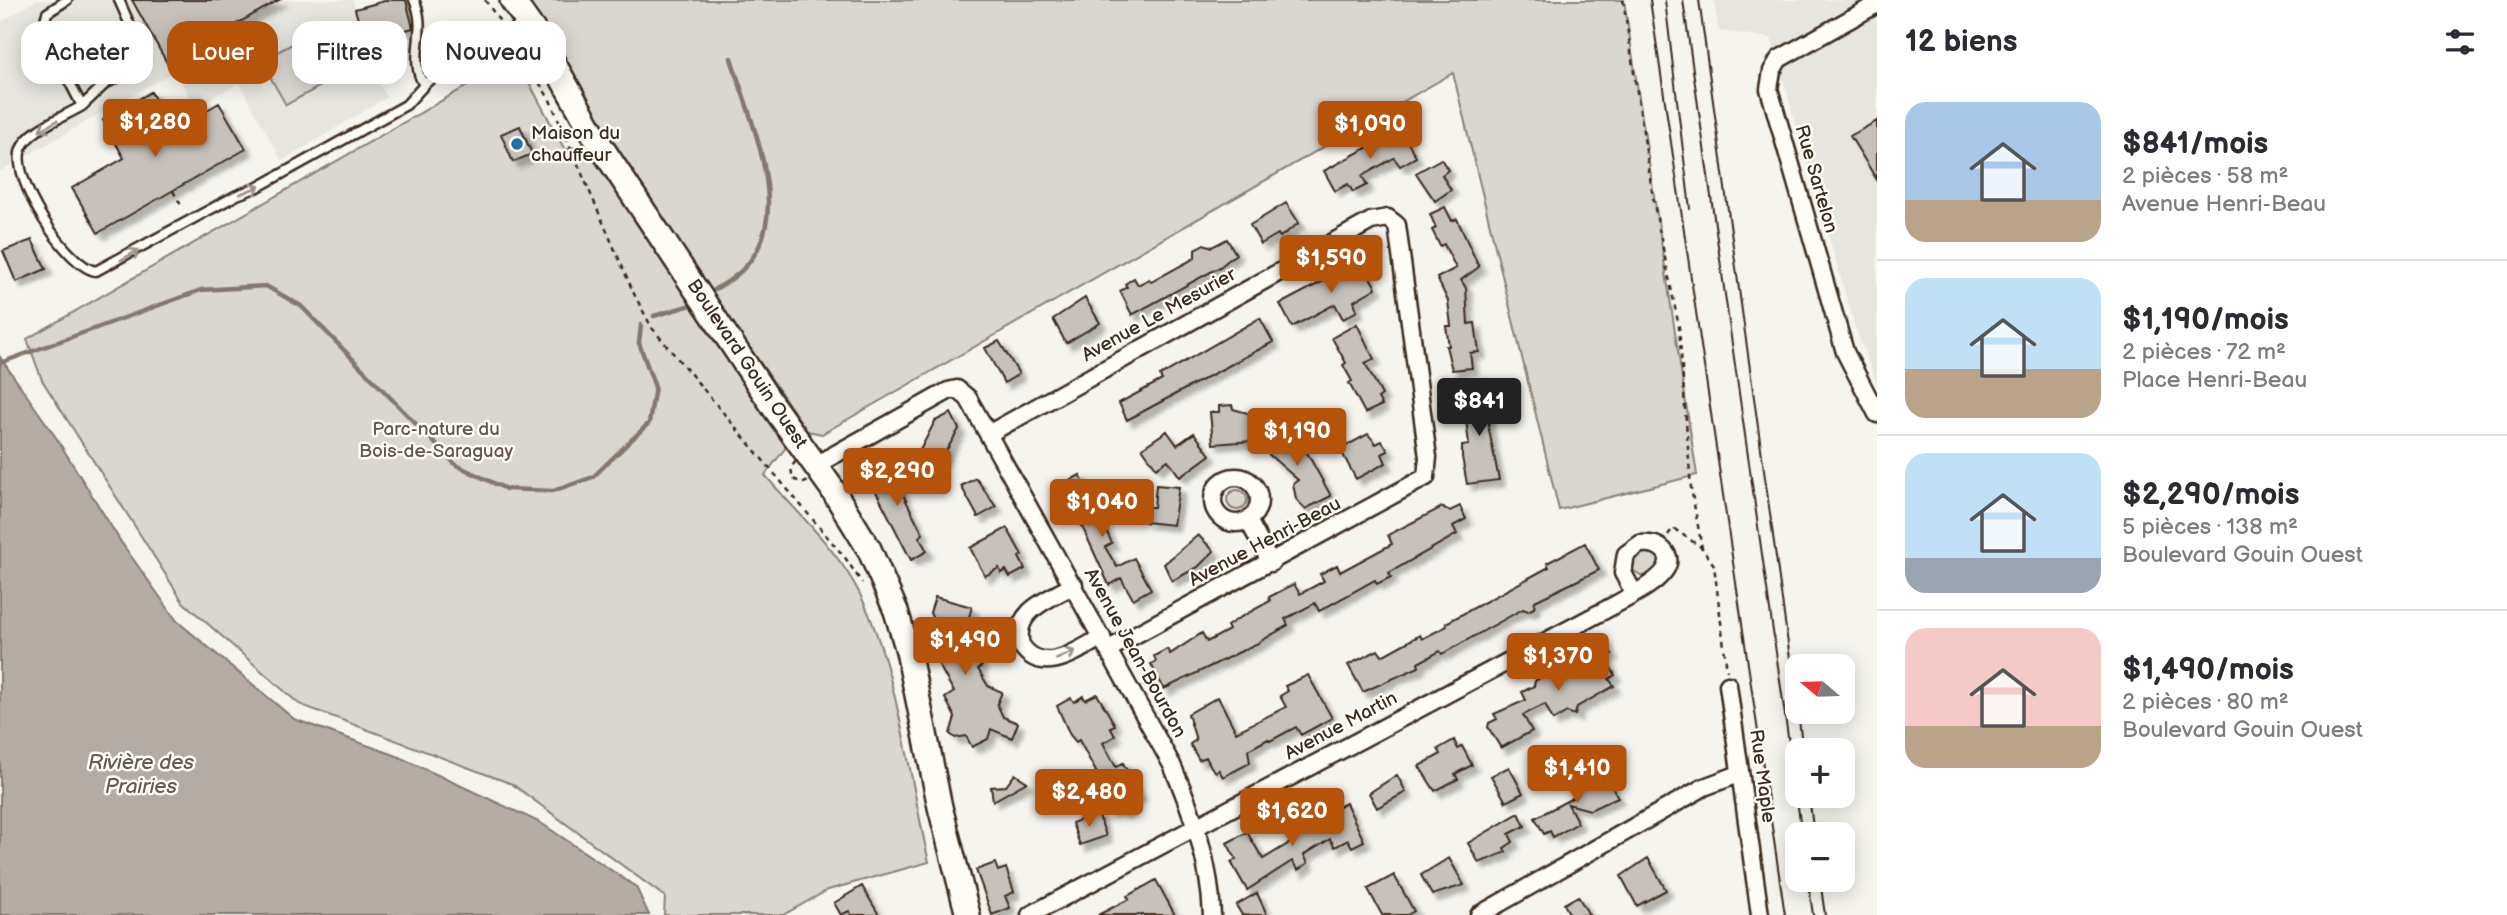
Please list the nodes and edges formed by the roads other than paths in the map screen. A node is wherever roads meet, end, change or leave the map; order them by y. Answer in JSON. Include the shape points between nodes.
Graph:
{"nodes":[{"id":1,"x":67,"y":0,"type":"edge"},
{"id":2,"x":119,"y":0,"type":"edge"},
{"id":3,"x":414,"y":0,"type":"edge"},
{"id":4,"x":1877,"y":4,"type":"edge"},
{"id":5,"x":504,"y":8,"type":"edge"},
{"id":6,"x":527,"y":21,"type":"edge"},
{"id":7,"x":564,"y":84,"type":"edge"},
{"id":8,"x":424,"y":85,"type":"joint"},
{"id":9,"x":82,"y":106,"type":"junction"},
{"id":10,"x":1388,"y":218,"type":"joint"},
{"id":11,"x":1877,"y":414,"type":"edge"},
{"id":12,"x":990,"y":433,"type":"junction"},
{"id":13,"x":808,"y":468,"type":"junction"},
{"id":14,"x":1248,"y":520,"type":"dead end"},
{"id":15,"x":1271,"y":563,"type":"junction"},
{"id":16,"x":1074,"y":585,"type":"junction"},
{"id":17,"x":1634,"y":593,"type":"dead end"},
{"id":18,"x":1105,"y":643,"type":"junction"},
{"id":19,"x":1728,"y":685,"type":"road end"},
{"id":20,"x":1739,"y":774,"type":"junction"},
{"id":21,"x":1195,"y":828,"type":"junction"},
{"id":22,"x":968,"y":915,"type":"edge"},
{"id":23,"x":1030,"y":915,"type":"edge"},
{"id":24,"x":1212,"y":915,"type":"edge"},
{"id":25,"x":1479,"y":915,"type":"edge"},
{"id":26,"x":1760,"y":915,"type":"edge"}],
"edges":[{"from":1,"to":9,"type":"lane","via":[[47,13],[44,32]]},
{"from":2,"to":9,"type":"lane","via":[[145,59],[105,84]]},
{"from":3,"to":8,"type":"lane","via":[[420,25],[415,70]]},
{"from":4,"to":11,"type":"street","name":"Rue Sartelon","via":[[1779,59],[1769,89],[1845,352]]},
{"from":5,"to":6,"type":"street","name":"Boulevard Gouin Ouest"},
{"from":7,"to":13,"type":"street","name":"Boulevard Gouin Ouest"},
{"from":9,"to":8,"type":"lane","one_way":true,"via":[[26,140],[19,167],[26,189],[59,239],[79,265],[96,271],[411,102]]},
{"from":10,"to":12,"type":"street","name":"Avenue Le Mesurier","via":[[1365,224]]},
{"from":10,"to":15,"type":"street","name":"Avenue Henri-Beau","via":[[1400,235],[1429,471],[1421,482]]},
{"from":12,"to":13,"type":"street","name":"Avenue Jean-Bourdon","via":[[961,391],[953,389]]},
{"from":12,"to":16,"type":"street","name":"Avenue Jean-Bourdon"},
{"from":13,"to":22,"type":"street","name":"Boulevard Gouin Ouest","via":[[869,549],[901,624]]},
{"from":14,"to":15,"type":"street"},
{"from":15,"to":18,"type":"street","name":"Avenue Henri-Beau"},
{"from":16,"to":18,"type":"street","name":"Avenue Jean-Bourdon"},
{"from":16,"to":18,"type":"street","name":"Avenue Henri-Beau","one_way":true,"via":[[1025,616],[1019,630],[1021,645],[1037,660],[1052,661]]},
{"from":17,"to":21,"type":"street","name":"Avenue Martin"},
{"from":18,"to":21,"type":"street","name":"Avenue Jean-Bourdon","via":[[1172,765]]},
{"from":19,"to":20,"type":"street","name":"Rue Maple"},
{"from":20,"to":25,"type":"street","via":[[1713,783]]},
{"from":20,"to":26,"type":"street","name":"Rue Maple"},
{"from":21,"to":23,"type":"street","name":"Avenue Martin"},
{"from":21,"to":24,"type":"street","name":"Avenue Jean-Bourdon","via":[[1209,880]]}]}
